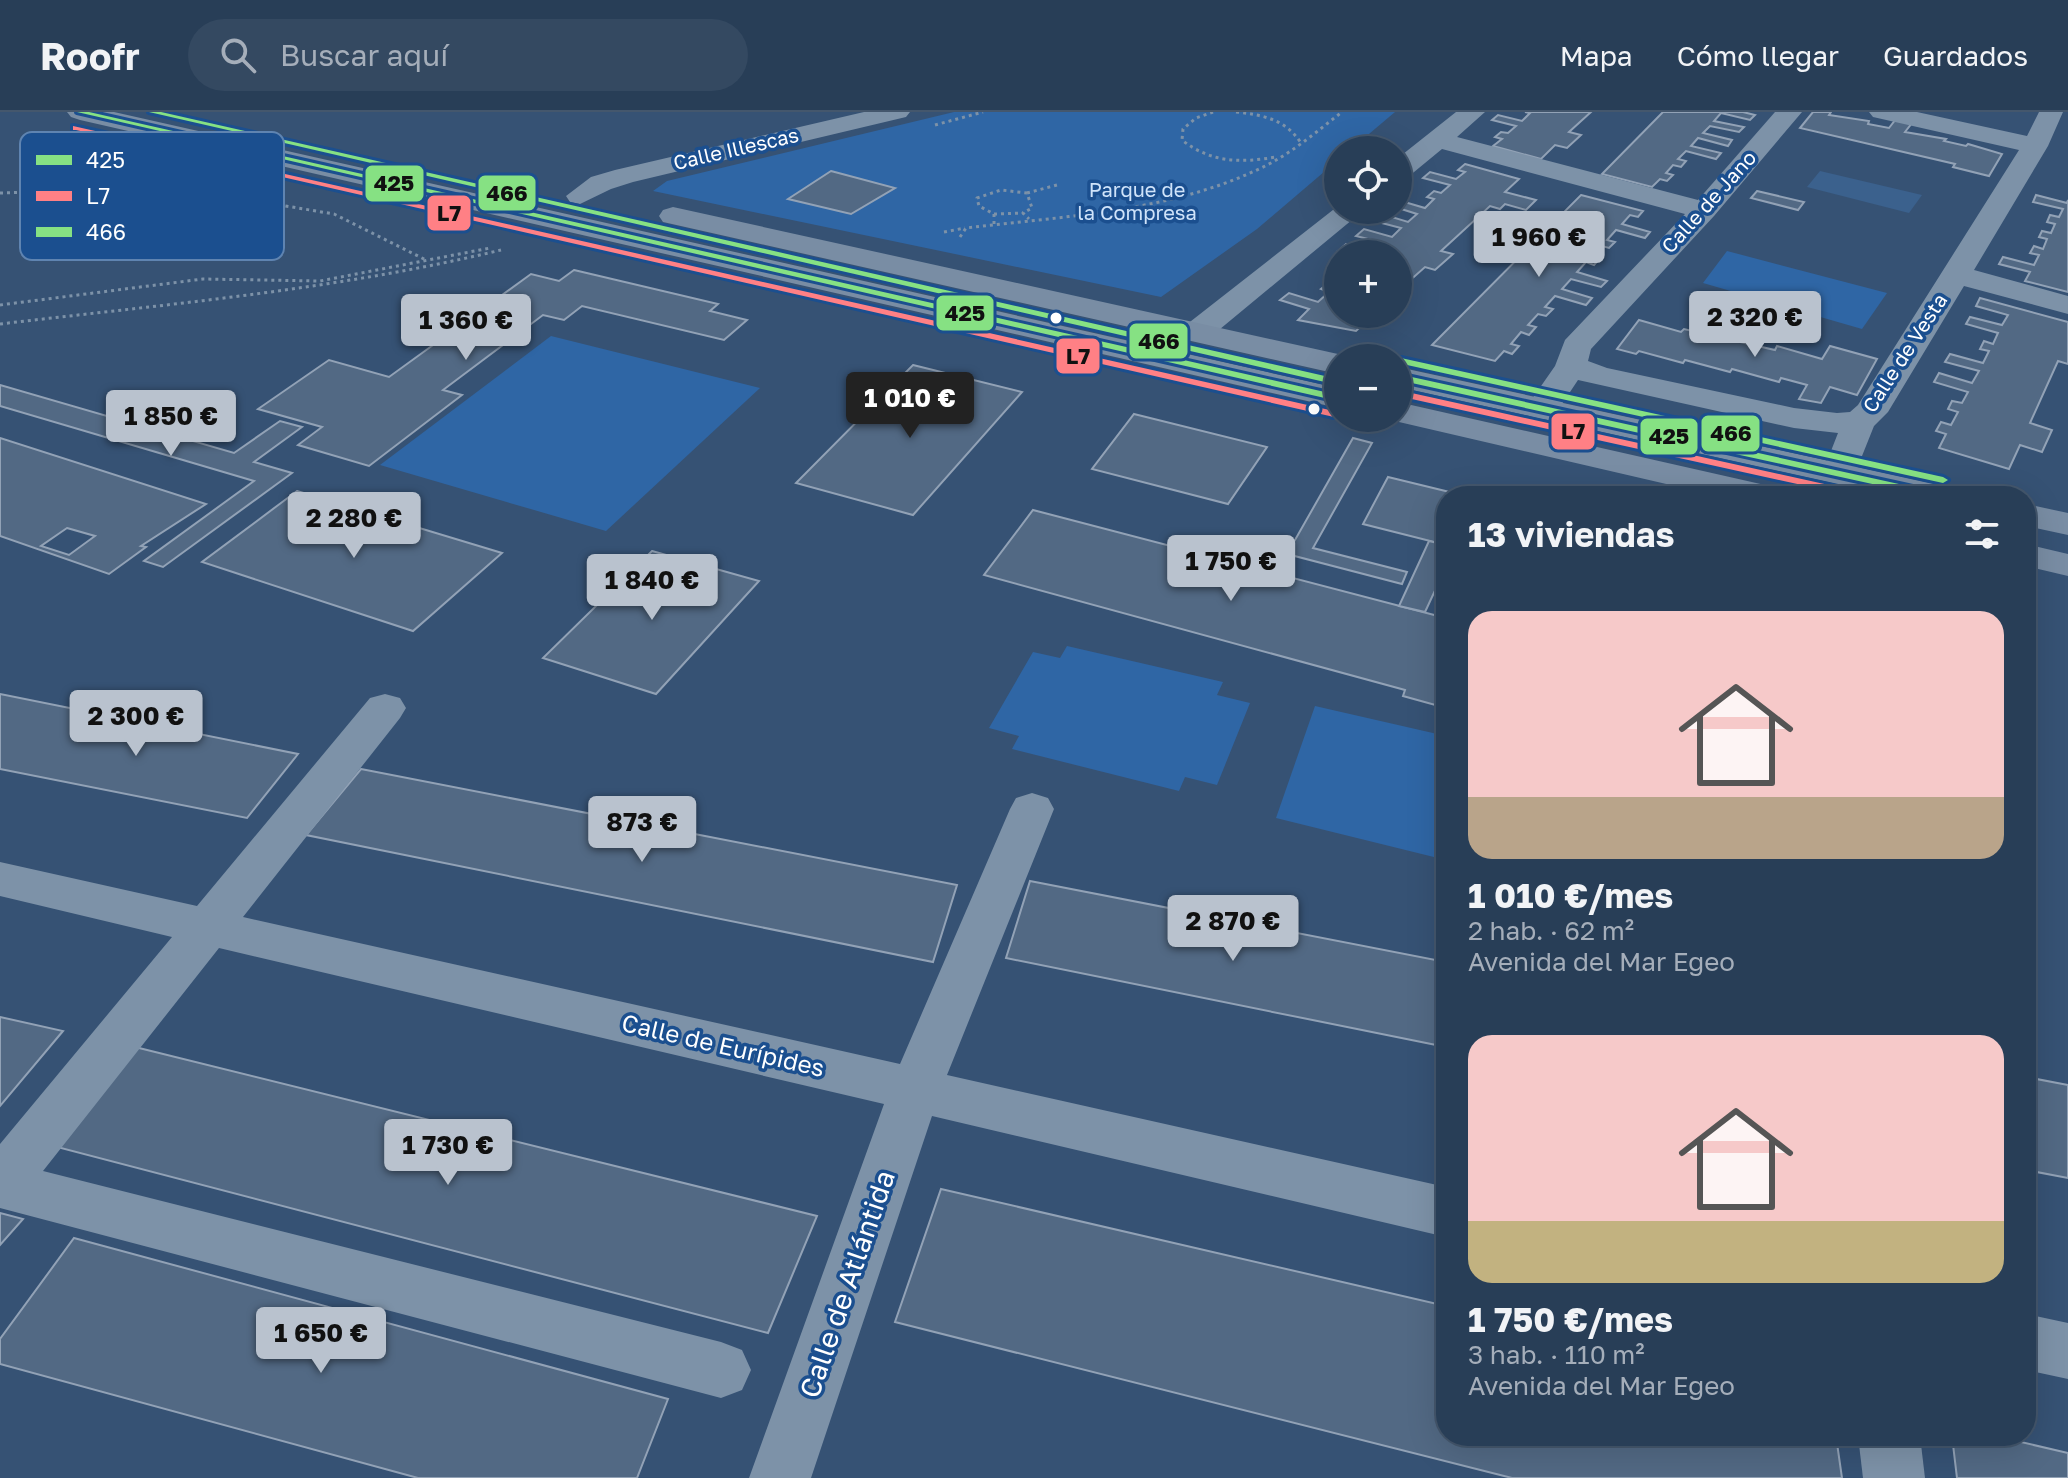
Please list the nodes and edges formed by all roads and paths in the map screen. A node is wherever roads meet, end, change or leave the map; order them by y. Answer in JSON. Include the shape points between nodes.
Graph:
{"nodes":[{"id":1,"x":80,"y":112,"type":"edge"},
{"id":2,"x":197,"y":112,"type":"edge"},
{"id":3,"x":897,"y":112,"type":"edge"},
{"id":4,"x":1212,"y":112,"type":"edge"},
{"id":5,"x":1223,"y":112,"type":"edge"},
{"id":6,"x":1236,"y":112,"type":"edge"},
{"id":7,"x":1342,"y":112,"type":"edge"},
{"id":8,"x":1472,"y":112,"type":"edge"},
{"id":9,"x":1789,"y":112,"type":"edge"},
{"id":10,"x":1882,"y":112,"type":"edge"},
{"id":11,"x":1976,"y":112,"type":"edge"},
{"id":12,"x":2049,"y":124,"type":"edge"},
{"id":13,"x":176,"y":132,"type":"edge"},
{"id":14,"x":270,"y":132,"type":"edge"},
{"id":15,"x":284,"y":136,"type":"edge"},
{"id":16,"x":1437,"y":140,"type":"junction"},
{"id":17,"x":1301,"y":143,"type":"junction"},
{"id":18,"x":284,"y":154,"type":"edge"},
{"id":19,"x":1283,"y":156,"type":"junction"},
{"id":20,"x":1412,"y":160,"type":"edge"},
{"id":21,"x":1057,"y":185,"type":"dead end"},
{"id":22,"x":20,"y":192,"type":"edge"},
{"id":23,"x":0,"y":193,"type":"edge"},
{"id":24,"x":1027,"y":193,"type":"junction"},
{"id":25,"x":284,"y":206,"type":"edge"},
{"id":26,"x":1704,"y":210,"type":"junction"},
{"id":27,"x":566,"y":213,"type":"junction"},
{"id":28,"x":1023,"y":213,"type":"junction"},
{"id":29,"x":994,"y":214,"type":"junction"},
{"id":30,"x":1030,"y":220,"type":"junction"},
{"id":31,"x":994,"y":224,"type":"junction"},
{"id":32,"x":1332,"y":224,"type":"edge"},
{"id":33,"x":426,"y":261,"type":"junction"},
{"id":34,"x":934,"y":274,"type":"junction"},
{"id":35,"x":1955,"y":274,"type":"junction"},
{"id":36,"x":0,"y":305,"type":"edge"},
{"id":37,"x":2068,"y":305,"type":"edge"},
{"id":38,"x":0,"y":324,"type":"edge"},
{"id":39,"x":1197,"y":332,"type":"junction"},
{"id":40,"x":1324,"y":361,"type":"edge"},
{"id":41,"x":1571,"y":366,"type":"junction"},
{"id":42,"x":1412,"y":380,"type":"edge"},
{"id":43,"x":1324,"y":395,"type":"edge"},
{"id":44,"x":1542,"y":409,"type":"junction"},
{"id":45,"x":1412,"y":415,"type":"edge"},
{"id":46,"x":1859,"y":421,"type":"junction"},
{"id":47,"x":1840,"y":474,"type":"junction"},
{"id":48,"x":1721,"y":486,"type":"edge"},
{"id":49,"x":1895,"y":486,"type":"edge"},
{"id":50,"x":2036,"y":517,"type":"edge"},
{"id":51,"x":2068,"y":524,"type":"edge"},
{"id":52,"x":2036,"y":557,"type":"edge"},
{"id":53,"x":2068,"y":565,"type":"edge"},
{"id":54,"x":385,"y":708,"type":"dead end"},
{"id":55,"x":1032,"y":809,"type":"dead end"},
{"id":56,"x":0,"y":879,"type":"edge"},
{"id":57,"x":206,"y":928,"type":"junction"},
{"id":58,"x":915,"y":1090,"type":"junction"},
{"id":59,"x":1436,"y":1210,"type":"edge"},
{"id":60,"x":2036,"y":1344,"type":"edge"},
{"id":61,"x":2068,"y":1351,"type":"edge"},
{"id":62,"x":721,"y":1370,"type":"dead end"},
{"id":63,"x":1890,"y":1446,"type":"edge"},
{"id":64,"x":780,"y":1478,"type":"edge"},
{"id":65,"x":1894,"y":1478,"type":"edge"}],
"edges":[{"from":1,"to":13,"type":"street"},
{"from":2,"to":14,"type":"street"},
{"from":3,"to":27,"type":"street","name":"Calle Illescas","via":[[601,183]]},
{"from":4,"to":5,"type":"path"},
{"from":4,"to":19,"type":"path","via":[[1183,129],[1182,140],[1194,151],[1212,160],[1245,162]]},
{"from":6,"to":17,"type":"path","via":[[1279,119],[1294,129]]},
{"from":7,"to":17,"type":"path"},
{"from":8,"to":16,"type":"street"},
{"from":9,"to":26,"type":"street","name":"Calle de Jano"},
{"from":10,"to":12,"type":"street"},
{"from":11,"to":12,"type":"street"},
{"from":12,"to":35,"type":"street","name":"Calle de Vesta"},
{"from":15,"to":27,"type":"street"},
{"from":16,"to":20,"type":"street"},
{"from":16,"to":26,"type":"street"},
{"from":17,"to":19,"type":"path"},
{"from":18,"to":27,"type":"street"},
{"from":19,"to":30,"type":"path","via":[[1208,189],[1118,209]]},
{"from":21,"to":24,"type":"path"},
{"from":22,"to":23,"type":"path"},
{"from":24,"to":28,"type":"path","via":[[1032,208]]},
{"from":24,"to":29,"type":"path","via":[[1004,189],[977,198],[979,206]]},
{"from":25,"to":33,"type":"path","via":[[334,214]]},
{"from":26,"to":41,"type":"street","name":"Calle de Jano","via":[[1576,347]]},
{"from":27,"to":33,"type":"path","via":[[493,247]]},
{"from":27,"to":34,"type":"street"},
{"from":27,"to":38,"type":"path","via":[[543,238],[399,273]]},
{"from":27,"to":43,"type":"street"},
{"from":28,"to":29,"type":"path"},
{"from":28,"to":30,"type":"path"},
{"from":29,"to":31,"type":"path"},
{"from":30,"to":31,"type":"path"},
{"from":31,"to":34,"type":"path","via":[[966,228]]},
{"from":32,"to":39,"type":"street"},
{"from":33,"to":36,"type":"path","via":[[320,281],[203,279]]},
{"from":34,"to":39,"type":"street"},
{"from":35,"to":37,"type":"street"},
{"from":35,"to":46,"type":"street","name":"Calle de Vesta","via":[[1871,412]]},
{"from":39,"to":40,"type":"street"},
{"from":41,"to":44,"type":"street","name":"Calle de Jano"},
{"from":41,"to":46,"type":"street","name":"Calle de Vesta","via":[[1794,418]]},
{"from":42,"to":44,"type":"street"},
{"from":44,"to":47,"type":"street"},
{"from":45,"to":48,"type":"street"},
{"from":46,"to":47,"type":"street"},
{"from":47,"to":49,"type":"street"},
{"from":50,"to":51,"type":"street"},
{"from":52,"to":53,"type":"street"},
{"from":54,"to":57,"type":"street"},
{"from":55,"to":58,"type":"street","name":"Calle de Atlántida"},
{"from":56,"to":57,"type":"street","name":"Calle de Eurípides"},
{"from":57,"to":58,"type":"street","name":"Calle de Eurípides"},
{"from":57,"to":62,"type":"street","via":[[0,1184]]},
{"from":58,"to":59,"type":"street","name":"Calle de Eurípides"},
{"from":58,"to":64,"type":"street","name":"Calle de Atlántida"},
{"from":60,"to":61,"type":"street"},
{"from":63,"to":65,"type":"street"}]}
